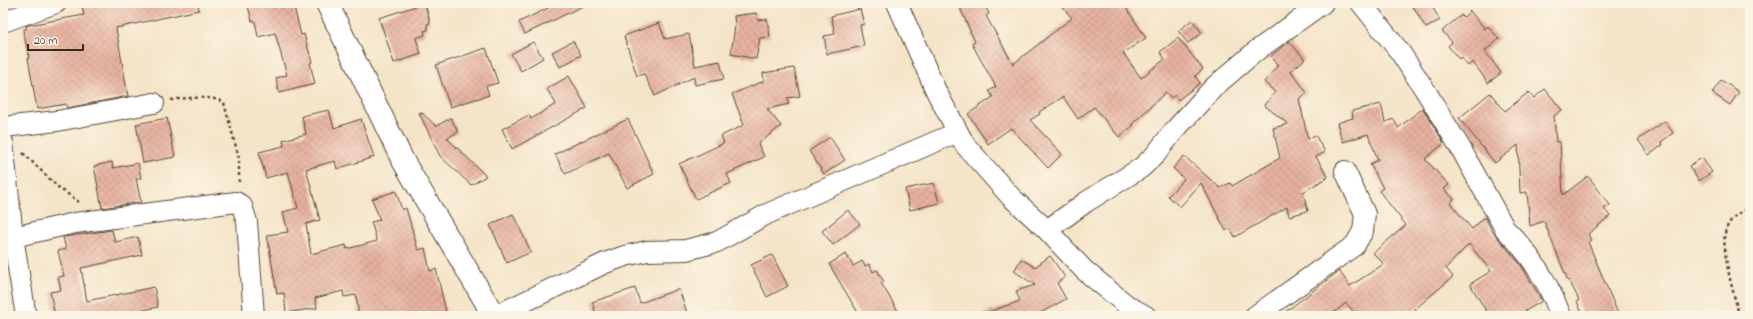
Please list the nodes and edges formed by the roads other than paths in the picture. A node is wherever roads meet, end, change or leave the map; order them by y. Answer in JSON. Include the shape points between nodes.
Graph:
{"nodes":[{"id":1,"x":56,"y":3,"type":"edge"},
{"id":2,"x":327,"y":3,"type":"edge"},
{"id":3,"x":897,"y":3,"type":"edge"},
{"id":4,"x":1323,"y":3,"type":"edge"},
{"id":5,"x":1361,"y":3,"type":"edge"},
{"id":6,"x":3,"y":22,"type":"edge"},
{"id":7,"x":154,"y":103,"type":"road end"},
{"id":8,"x":3,"y":127,"type":"edge"},
{"id":9,"x":958,"y":132,"type":"junction"},
{"id":10,"x":11,"y":146,"type":"edge"},
{"id":11,"x":1345,"y":171,"type":"dead end"},
{"id":12,"x":1047,"y":230,"type":"junction"},
{"id":13,"x":13,"y":237,"type":"junction"},
{"id":14,"x":26,"y":316,"type":"edge"},
{"id":15,"x":254,"y":316,"type":"edge"},
{"id":16,"x":495,"y":316,"type":"edge"},
{"id":17,"x":1146,"y":316,"type":"edge"},
{"id":18,"x":1255,"y":316,"type":"edge"},
{"id":19,"x":1561,"y":316,"type":"edge"}],
"edges":[{"from":1,"to":6,"type":"street"},
{"from":2,"to":16,"type":"main road","via":[[402,159]]},
{"from":3,"to":9,"type":"street","via":[[928,74]]},
{"from":4,"to":12,"type":"street","via":[[1256,51],[1214,87],[1155,156],[1141,168]]},
{"from":5,"to":19,"type":"street","via":[[1400,52],[1425,90],[1505,229],[1534,263]]},
{"from":7,"to":8,"type":"street","via":[[57,121]]},
{"from":9,"to":12,"type":"street","via":[[965,145],[1011,197]]},
{"from":9,"to":16,"type":"street","via":[[768,214],[717,242],[686,250],[647,250],[625,256],[605,263]]},
{"from":10,"to":13,"type":"street"},
{"from":11,"to":18,"type":"street","via":[[1365,214],[1363,231],[1354,245]]},
{"from":12,"to":17,"type":"street","via":[[1084,270],[1128,306]]},
{"from":13,"to":14,"type":"street"},
{"from":13,"to":15,"type":"street","via":[[53,227],[236,202],[242,206],[247,222]]}]}
